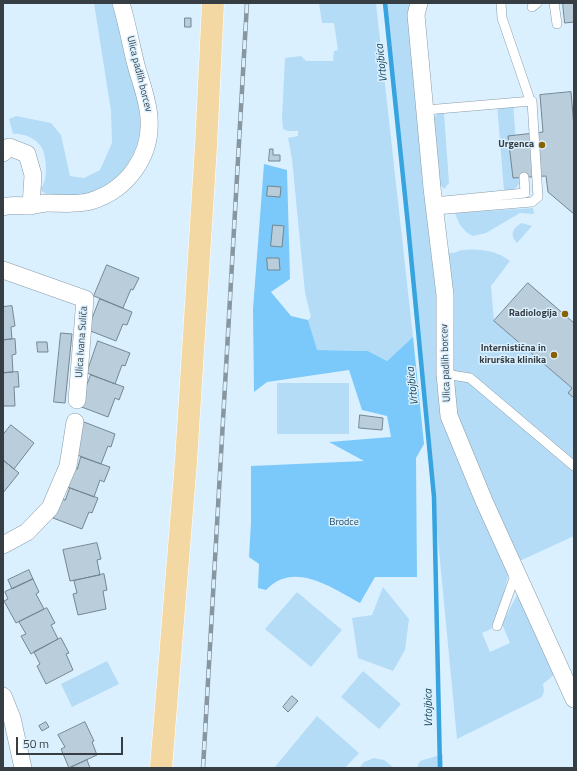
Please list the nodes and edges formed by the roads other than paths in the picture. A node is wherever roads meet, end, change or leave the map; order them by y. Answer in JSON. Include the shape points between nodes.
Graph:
{"nodes":[{"id":1,"x":213,"y":3,"type":"edge"},
{"id":2,"x":420,"y":3,"type":"edge"},
{"id":3,"x":501,"y":3,"type":"edge"},
{"id":4,"x":554,"y":3,"type":"edge"},
{"id":5,"x":121,"y":4,"type":"edge"},
{"id":6,"x":557,"y":24,"type":"dead end"},
{"id":7,"x":529,"y":97,"type":"dead end"},
{"id":8,"x":426,"y":110,"type":"junction"},
{"id":9,"x":3,"y":153,"type":"edge"},
{"id":10,"x":524,"y":177,"type":"dead end"},
{"id":11,"x":3,"y":206,"type":"edge"},
{"id":12,"x":31,"y":206,"type":"junction"},
{"id":13,"x":435,"y":206,"type":"junction"},
{"id":14,"x":3,"y":270,"type":"edge"},
{"id":15,"x":445,"y":374,"type":"junction"},
{"id":16,"x":77,"y":400,"type":"dead end"},
{"id":17,"x":75,"y":422,"type":"dead end"},
{"id":18,"x":574,"y":466,"type":"edge"},
{"id":19,"x":3,"y":545,"type":"edge"},
{"id":20,"x":516,"y":572,"type":"junction"},
{"id":21,"x":497,"y":626,"type":"dead end"},
{"id":22,"x":3,"y":696,"type":"edge"},
{"id":23,"x":574,"y":699,"type":"edge"},
{"id":24,"x":10,"y":739,"type":"edge"},
{"id":25,"x":23,"y":768,"type":"edge"},
{"id":26,"x":161,"y":768,"type":"edge"}],
"edges":[{"from":1,"to":26,"type":"main road","via":[[186,461]]},
{"from":2,"to":8,"type":"street","name":"Ulica padlih borcev","via":[[416,15]]},
{"from":3,"to":7,"type":"lane","via":[[502,18]]},
{"from":4,"to":6,"type":"lane"},
{"from":5,"to":12,"type":"street","name":"Ulica padlih borcev","via":[[146,98],[149,119],[148,143],[139,164],[126,182],[95,200]]},
{"from":8,"to":13,"type":"street","name":"Ulica padlih borcev"},
{"from":8,"to":13,"type":"lane","via":[[532,101],[538,196],[532,202]]},
{"from":9,"to":12,"type":"street","via":[[9,147],[27,154],[34,175]]},
{"from":10,"to":13,"type":"lane","via":[[525,193]]},
{"from":11,"to":12,"type":"street","name":"Ulica padlih borcev"},
{"from":13,"to":15,"type":"street","name":"Ulica padlih borcev","via":[[444,295]]},
{"from":14,"to":16,"type":"street","name":"Ulica Ivana Suliča","via":[[85,299]]},
{"from":15,"to":18,"type":"lane","via":[[470,378]]},
{"from":15,"to":20,"type":"street","name":"Ulica padlih borcev","via":[[449,416]]},
{"from":17,"to":19,"type":"street","via":[[68,466],[50,508],[27,532]]},
{"from":20,"to":21,"type":"lane"},
{"from":20,"to":23,"type":"street","name":"Ulica padlih borcev"},
{"from":22,"to":24,"type":"street","via":[[12,718]]},
{"from":24,"to":25,"type":"street"}]}
